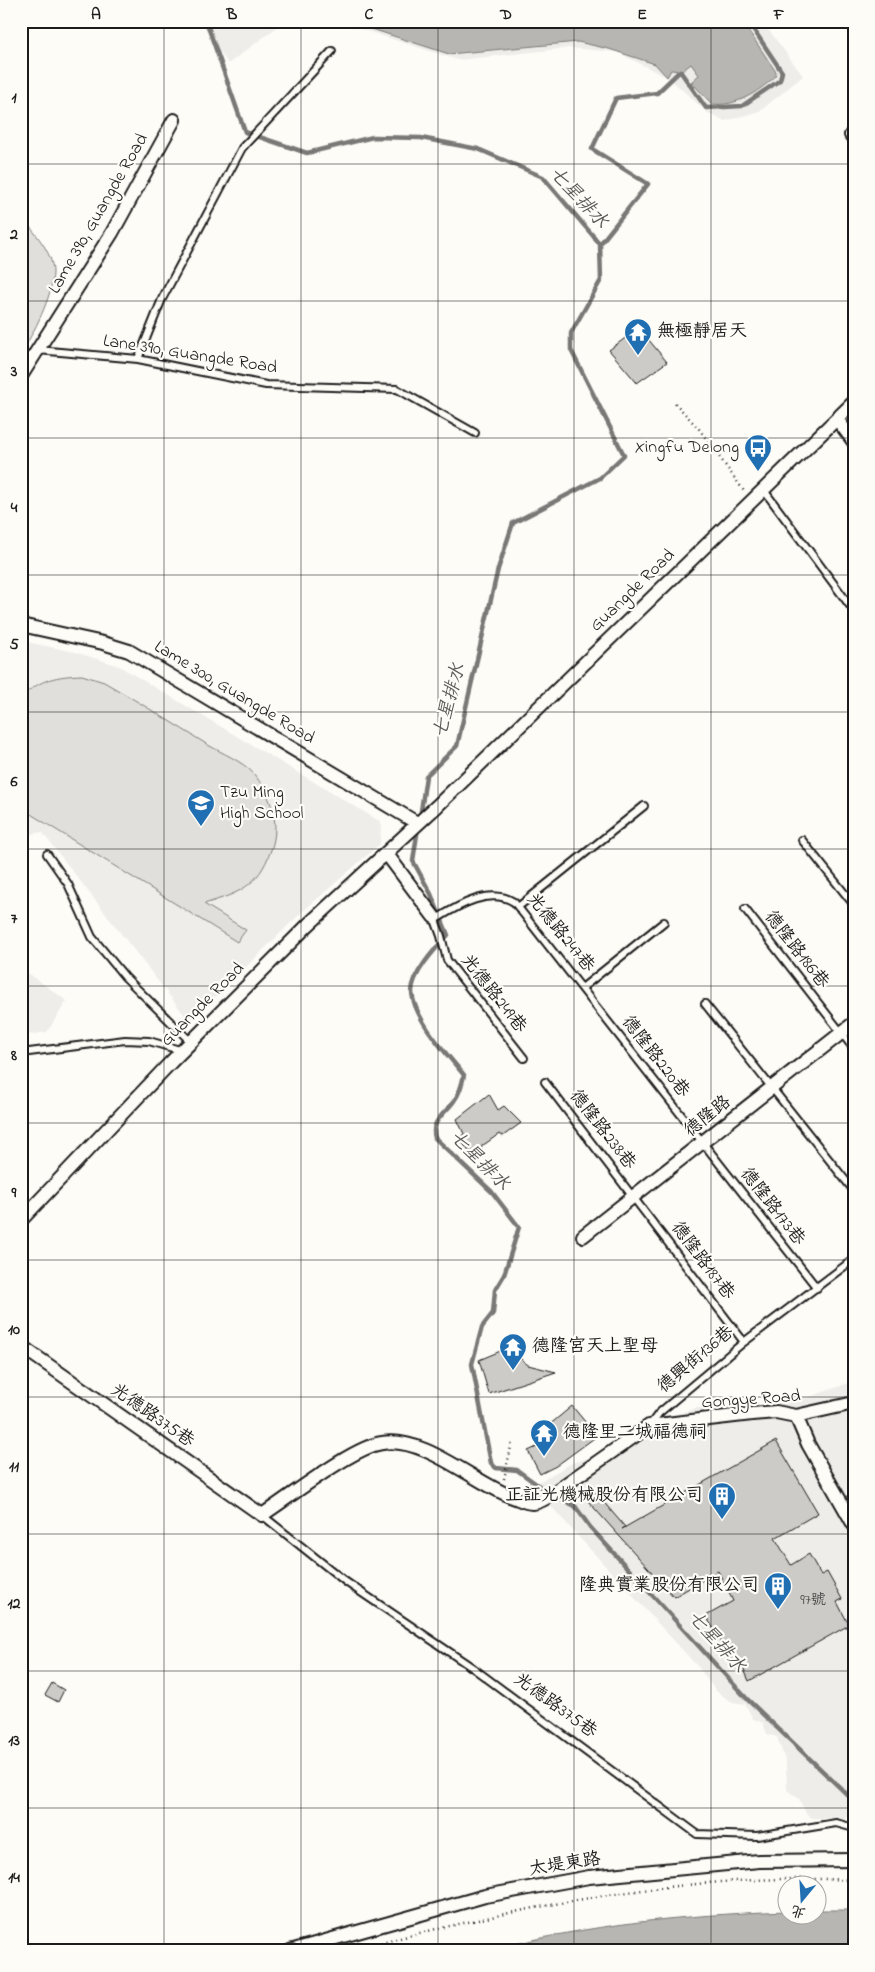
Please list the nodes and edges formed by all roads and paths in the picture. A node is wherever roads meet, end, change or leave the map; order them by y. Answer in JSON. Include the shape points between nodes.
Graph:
{"nodes":[{"id":1,"x":332,"y":51,"type":"dead end"},
{"id":2,"x":174,"y":120,"type":"dead end"},
{"id":3,"x":38,"y":350,"type":"junction"},
{"id":4,"x":138,"y":359,"type":"junction"},
{"id":5,"x":21,"y":376,"type":"edge"},
{"id":6,"x":854,"y":402,"type":"edge"},
{"id":7,"x":675,"y":403,"type":"dead end"},
{"id":8,"x":837,"y":419,"type":"junction"},
{"id":9,"x":475,"y":433,"type":"dead end"},
{"id":10,"x":854,"y":442,"type":"edge"},
{"id":11,"x":763,"y":489,"type":"junction"},
{"id":12,"x":750,"y":501,"type":"junction"},
{"id":13,"x":854,"y":611,"type":"edge"},
{"id":14,"x":21,"y":625,"type":"edge"},
{"id":15,"x":644,"y":806,"type":"dead end"},
{"id":16,"x":416,"y":823,"type":"junction"},
{"id":17,"x":802,"y":840,"type":"dead end"},
{"id":18,"x":386,"y":853,"type":"junction"},
{"id":19,"x":46,"y":854,"type":"dead end"},
{"id":20,"x":854,"y":905,"type":"edge"},
{"id":21,"x":518,"y":907,"type":"junction"},
{"id":22,"x":745,"y":909,"type":"dead end"},
{"id":23,"x":436,"y":918,"type":"junction"},
{"id":24,"x":664,"y":922,"type":"dead end"},
{"id":25,"x":582,"y":988,"type":"junction"},
{"id":26,"x":705,"y":1004,"type":"dead end"},
{"id":27,"x":601,"y":1013,"type":"joint"},
{"id":28,"x":854,"y":1023,"type":"edge"},
{"id":29,"x":841,"y":1033,"type":"junction"},
{"id":30,"x":187,"y":1046,"type":"junction"},
{"id":31,"x":854,"y":1049,"type":"edge"},
{"id":32,"x":21,"y":1053,"type":"edge"},
{"id":33,"x":524,"y":1058,"type":"dead end"},
{"id":34,"x":545,"y":1082,"type":"dead end"},
{"id":35,"x":772,"y":1088,"type":"junction"},
{"id":36,"x":703,"y":1143,"type":"junction"},
{"id":37,"x":854,"y":1191,"type":"edge"},
{"id":38,"x":635,"y":1198,"type":"junction"},
{"id":39,"x":21,"y":1220,"type":"edge"},
{"id":40,"x":583,"y":1236,"type":"dead end"},
{"id":41,"x":854,"y":1259,"type":"edge"},
{"id":42,"x":817,"y":1288,"type":"junction"},
{"id":43,"x":744,"y":1342,"type":"junction"},
{"id":44,"x":21,"y":1346,"type":"edge"},
{"id":45,"x":854,"y":1403,"type":"edge"},
{"id":46,"x":796,"y":1416,"type":"junction"},
{"id":47,"x":649,"y":1426,"type":"junction"},
{"id":48,"x":512,"y":1442,"type":"dead end"},
{"id":49,"x":503,"y":1483,"type":"dead end"},
{"id":50,"x":262,"y":1515,"type":"junction"},
{"id":51,"x":854,"y":1525,"type":"edge"},
{"id":52,"x":854,"y":1828,"type":"edge"},
{"id":53,"x":854,"y":1860,"type":"edge"},
{"id":54,"x":854,"y":1880,"type":"edge"},
{"id":55,"x":290,"y":1951,"type":"edge"},
{"id":56,"x":357,"y":1951,"type":"edge"}],
"edges":[{"from":1,"to":4,"type":"lane","via":[[247,142],[162,299]]},
{"from":2,"to":3,"type":"street","name":"Lame 390, Guangde Road","via":[[112,233]]},
{"from":3,"to":4,"type":"lane","name":"Lane 390, Guangde Road"},
{"from":3,"to":5,"type":"street","name":"Lame 390, Guangde Road"},
{"from":4,"to":9,"type":"lane","name":"Lane 390, Guangde Road","via":[[266,385],[396,389]]},
{"from":6,"to":8,"type":"street","name":"Guangde Road"},
{"from":7,"to":12,"type":"path","via":[[699,429]]},
{"from":8,"to":10,"type":"street"},
{"from":8,"to":11,"type":"street","name":"Guangde Road"},
{"from":11,"to":12,"type":"street","name":"Guangde Road"},
{"from":11,"to":13,"type":"lane"},
{"from":12,"to":16,"type":"street","name":"Guangde Road"},
{"from":14,"to":16,"type":"street","name":"Lame 300, Guangde Road","via":[[129,652]]},
{"from":15,"to":21,"type":"lane"},
{"from":16,"to":18,"type":"street","name":"Guangde Road"},
{"from":17,"to":20,"type":"lane"},
{"from":18,"to":23,"type":"street"},
{"from":18,"to":30,"type":"street","name":"Guangde Road","via":[[308,925]]},
{"from":19,"to":30,"type":"lane","via":[[68,884],[92,937]]},
{"from":21,"to":23,"type":"lane","name":"光德路247巷","via":[[509,899],[482,897]]},
{"from":21,"to":25,"type":"lane","name":"光德路247巷"},
{"from":22,"to":29,"type":"lane","name":"德隆路186巷"},
{"from":23,"to":33,"type":"lane","name":"光德路249巷","via":[[447,960]]},
{"from":24,"to":25,"type":"lane"},
{"from":25,"to":27,"type":"lane","name":"光德路247巷"},
{"from":26,"to":35,"type":"lane"},
{"from":27,"to":36,"type":"lane","name":"德隆路220巷"},
{"from":28,"to":29,"type":"street","name":"德隆路"},
{"from":29,"to":31,"type":"lane","name":"德隆路186巷"},
{"from":29,"to":35,"type":"street","name":"德隆路"},
{"from":30,"to":32,"type":"lane","via":[[124,1040]]},
{"from":30,"to":39,"type":"street","name":"Guangde Road"},
{"from":34,"to":38,"type":"lane","name":"德隆路238巷"},
{"from":35,"to":36,"type":"street","name":"德隆路"},
{"from":35,"to":37,"type":"lane"},
{"from":36,"to":38,"type":"street","name":"德隆路"},
{"from":36,"to":42,"type":"lane","name":"德隆路173巷"},
{"from":38,"to":40,"type":"street","name":"德隆路"},
{"from":38,"to":43,"type":"lane","name":"德隆路187巷"},
{"from":41,"to":42,"type":"lane","name":"德興街136巷"},
{"from":42,"to":43,"type":"lane","name":"德興街136巷"},
{"from":43,"to":47,"type":"lane","name":"德興街136巷","via":[[659,1413]]},
{"from":44,"to":50,"type":"street","name":"光德路375巷"},
{"from":45,"to":46,"type":"street","name":"Gongye Road"},
{"from":46,"to":47,"type":"street","name":"Gongye Road","via":[[760,1413]]},
{"from":46,"to":51,"type":"street","via":[[808,1444]]},
{"from":47,"to":50,"type":"street","name":"德興街136巷","via":[[546,1498],[530,1503],[416,1447],[389,1442],[359,1451]]},
{"from":48,"to":49,"type":"path"},
{"from":50,"to":52,"type":"lane","name":"光德路375巷","via":[[346,1582],[473,1668],[698,1834],[757,1836],[836,1823]]},
{"from":53,"to":55,"type":"street","name":"太堤東路","via":[[759,1861],[589,1877],[485,1896]]},
{"from":54,"to":56,"type":"path","via":[[736,1880],[614,1894],[517,1911]]}]}
